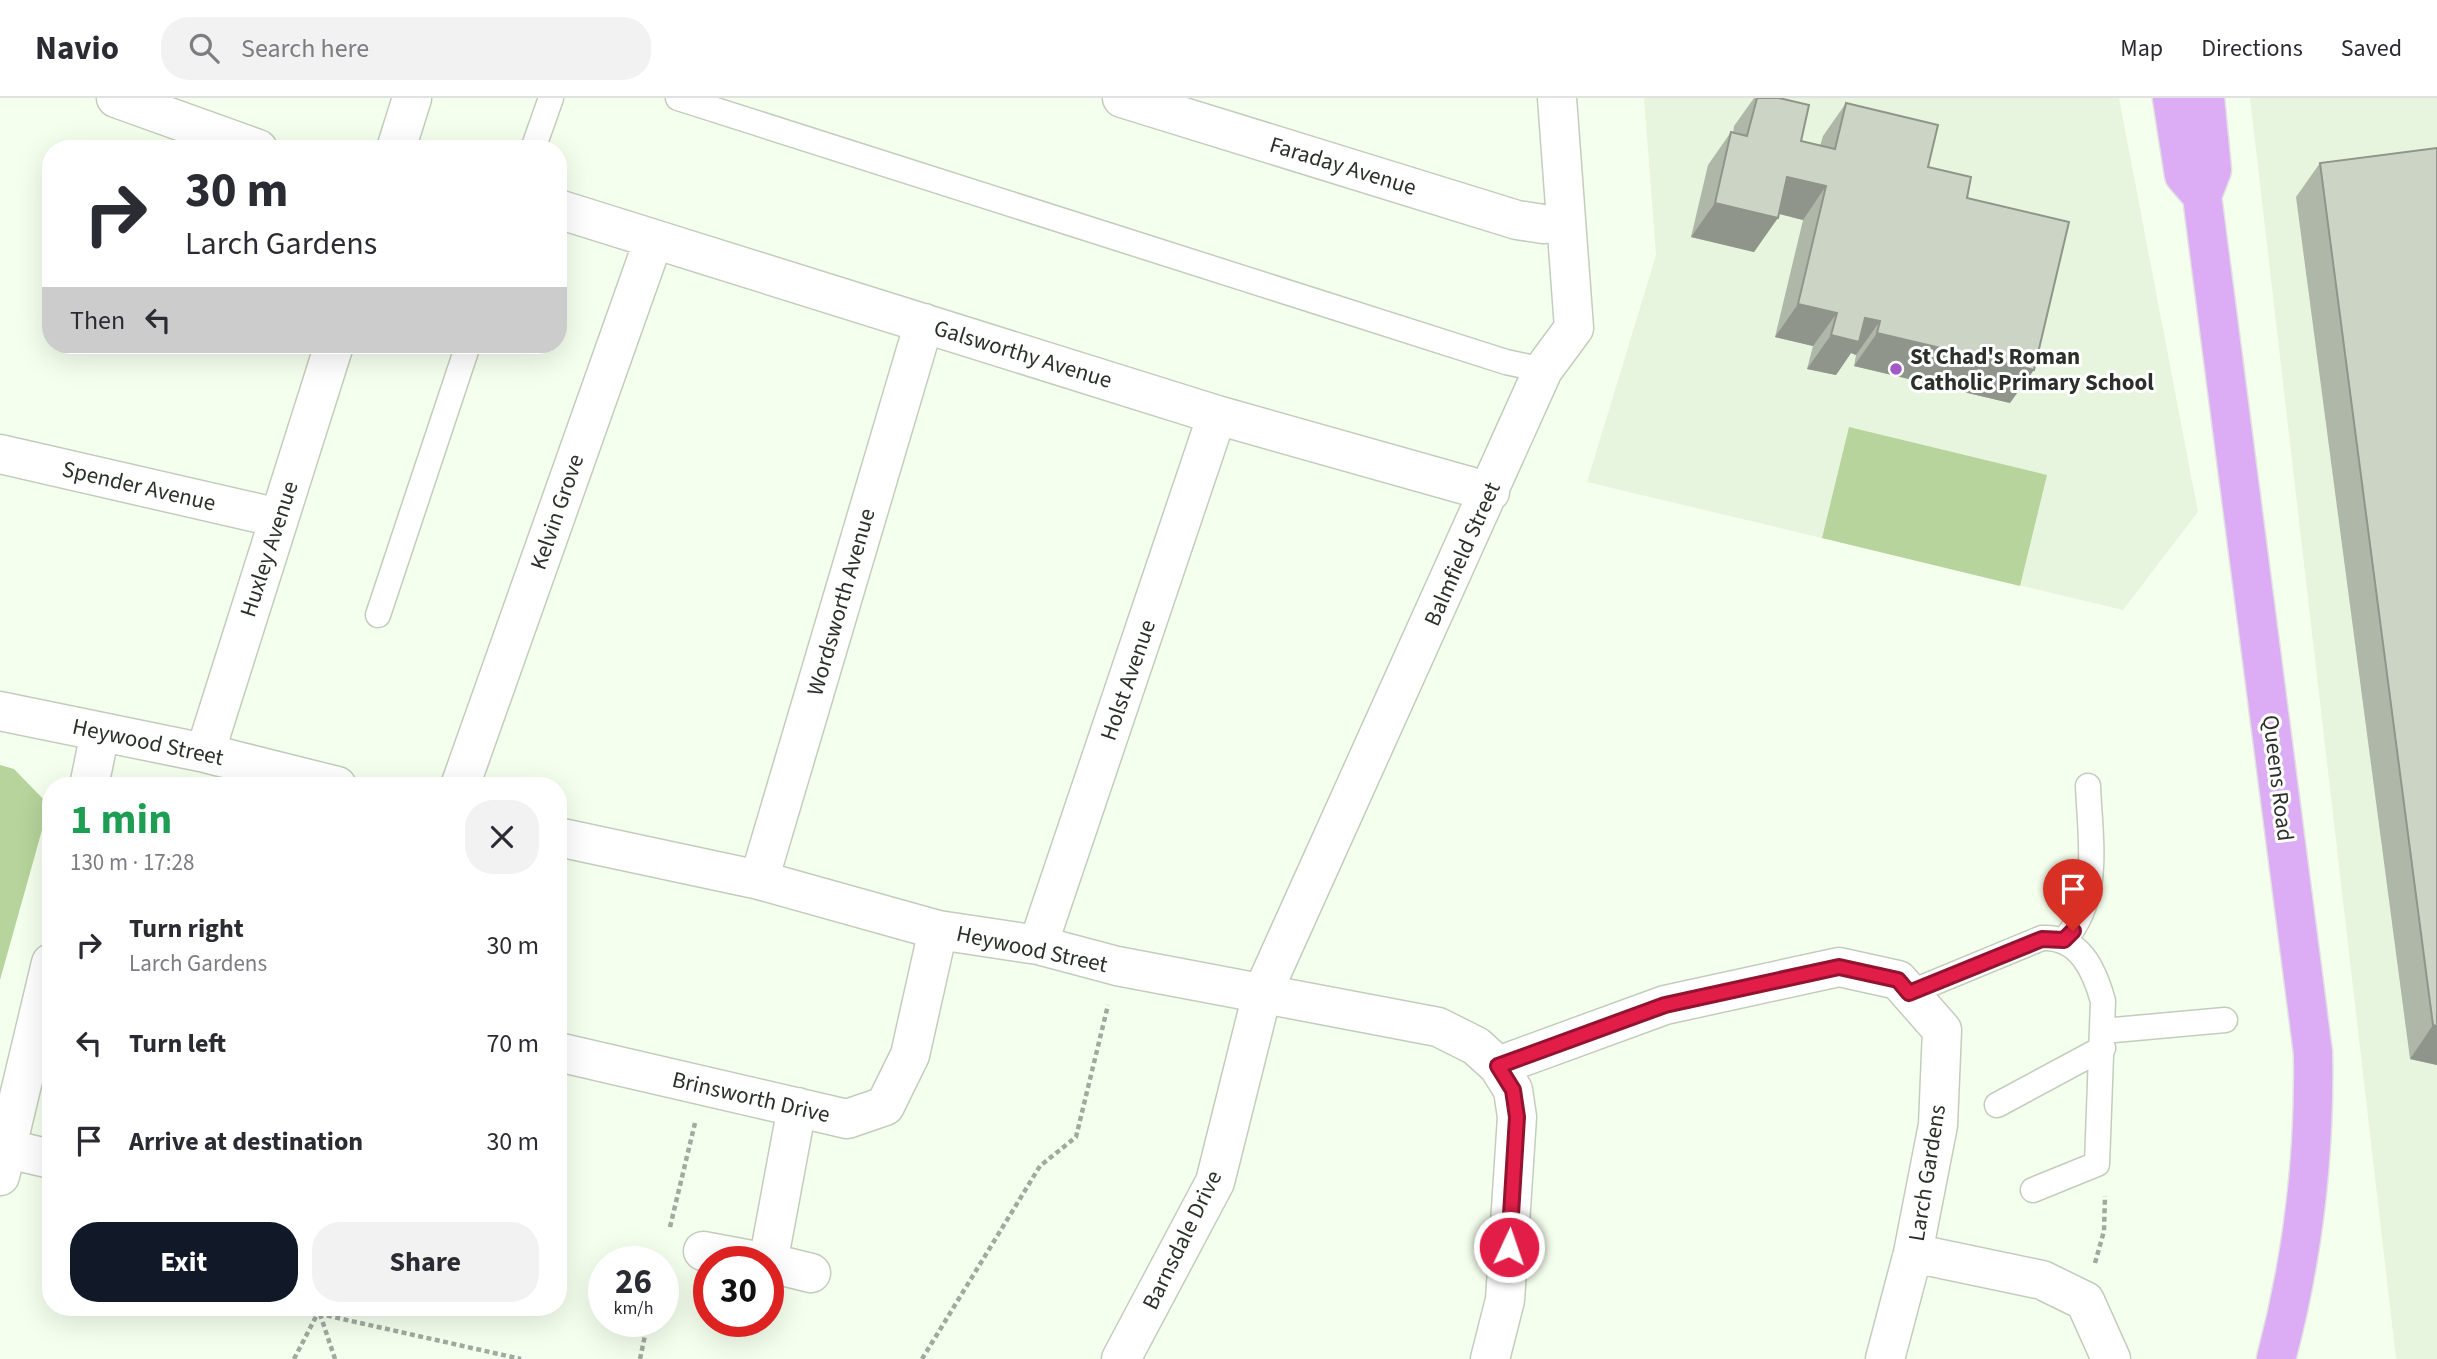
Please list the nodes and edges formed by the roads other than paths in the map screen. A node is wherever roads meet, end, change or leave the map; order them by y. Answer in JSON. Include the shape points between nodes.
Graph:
{"nodes":[{"id":1,"x":116,"y":98,"type":"edge"},
{"id":2,"x":412,"y":98,"type":"edge"},
{"id":3,"x":551,"y":98,"type":"edge"},
{"id":4,"x":678,"y":98,"type":"edge"},
{"id":5,"x":1122,"y":98,"type":"edge"},
{"id":6,"x":1557,"y":98,"type":"edge"},
{"id":7,"x":2172,"y":98,"type":"edge"},
{"id":8,"x":2205,"y":98,"type":"edge"},
{"id":9,"x":233,"y":140,"type":"edge"},
{"id":10,"x":399,"y":140,"type":"edge"},
{"id":11,"x":536,"y":140,"type":"edge"},
{"id":12,"x":2202,"y":196,"type":"junction"},
{"id":13,"x":567,"y":212,"type":"edge"},
{"id":14,"x":1565,"y":221,"type":"junction"},
{"id":15,"x":653,"y":239,"type":"junction"},
{"id":16,"x":924,"y":323,"type":"junction"},
{"id":17,"x":331,"y":354,"type":"edge"},
{"id":18,"x":465,"y":354,"type":"edge"},
{"id":19,"x":1543,"y":370,"type":"junction"},
{"id":20,"x":1217,"y":415,"type":"junction"},
{"id":21,"x":0,"y":454,"type":"edge"},
{"id":22,"x":1490,"y":492,"type":"junction"},
{"id":23,"x":279,"y":518,"type":"junction"},
{"id":24,"x":378,"y":615,"type":"dead end"},
{"id":25,"x":0,"y":711,"type":"edge"},
{"id":26,"x":100,"y":733,"type":"junction"},
{"id":27,"x":205,"y":752,"type":"junction"},
{"id":28,"x":91,"y":777,"type":"edge"},
{"id":29,"x":302,"y":777,"type":"edge"},
{"id":30,"x":463,"y":777,"type":"edge"},
{"id":31,"x":2088,"y":786,"type":"dead end"},
{"id":32,"x":567,"y":839,"type":"edge"},
{"id":33,"x":759,"y":880,"type":"junction"},
{"id":34,"x":938,"y":930,"type":"junction"},
{"id":35,"x":2064,"y":940,"type":"junction"},
{"id":36,"x":1038,"y":945,"type":"junction"},
{"id":37,"x":1909,"y":993,"type":"junction"},
{"id":38,"x":1262,"y":994,"type":"junction"},
{"id":39,"x":42,"y":1001,"type":"edge"},
{"id":40,"x":2225,"y":1020,"type":"dead end"},
{"id":41,"x":2103,"y":1040,"type":"junction"},
{"id":42,"x":567,"y":1054,"type":"edge"},
{"id":43,"x":1498,"y":1066,"type":"junction"},
{"id":44,"x":1997,"y":1105,"type":"dead end"},
{"id":45,"x":797,"y":1107,"type":"junction"},
{"id":46,"x":42,"y":1160,"type":"edge"},
{"id":47,"x":4,"y":1162,"type":"edge"},
{"id":48,"x":2033,"y":1191,"type":"dead end"},
{"id":49,"x":770,"y":1246,"type":"edge"},
{"id":50,"x":1913,"y":1253,"type":"junction"},
{"id":51,"x":784,"y":1267,"type":"edge"},
{"id":52,"x":811,"y":1273,"type":"dead end"},
{"id":53,"x":1121,"y":1359,"type":"edge"},
{"id":54,"x":1490,"y":1359,"type":"edge"},
{"id":55,"x":1885,"y":1359,"type":"edge"},
{"id":56,"x":2111,"y":1359,"type":"edge"},
{"id":57,"x":2276,"y":1359,"type":"edge"}],
"edges":[{"from":1,"to":9,"type":"street"},
{"from":2,"to":10,"type":"street"},
{"from":3,"to":11,"type":"lane"},
{"from":4,"to":19,"type":"lane"},
{"from":5,"to":14,"type":"street","name":"Faraday Avenue","via":[[1517,220]]},
{"from":6,"to":14,"type":"street","name":"Balmfield Street"},
{"from":7,"to":12,"type":"highway","name":"Queens Road","via":[[2184,175]]},
{"from":8,"to":12,"type":"highway","name":"Queens Road","via":[[2212,170]]},
{"from":12,"to":57,"type":"highway","name":"Queens Road","via":[[2313,1053],[2308,1201]]},
{"from":13,"to":15,"type":"street","name":"Galsworthy Avenue"},
{"from":14,"to":19,"type":"street","name":"Balmfield Street","via":[[1574,328]]},
{"from":15,"to":16,"type":"street","name":"Galsworthy Avenue"},
{"from":15,"to":30,"type":"street","name":"Kelvin Grove"},
{"from":16,"to":20,"type":"street","name":"Galsworthy Avenue"},
{"from":16,"to":33,"type":"street","name":"Wordsworth Avenue"},
{"from":17,"to":23,"type":"street","name":"Huxley Avenue"},
{"from":18,"to":24,"type":"lane"},
{"from":19,"to":22,"type":"street","name":"Balmfield Street"},
{"from":20,"to":22,"type":"street","name":"Galsworthy Avenue"},
{"from":20,"to":36,"type":"street","name":"Holst Avenue"},
{"from":21,"to":23,"type":"street","name":"Spender Avenue"},
{"from":22,"to":38,"type":"street","name":"Balmfield Street"},
{"from":23,"to":27,"type":"street","name":"Huxley Avenue"},
{"from":25,"to":26,"type":"street","name":"Heywood Street"},
{"from":26,"to":27,"type":"street","name":"Heywood Street"},
{"from":26,"to":28,"type":"street"},
{"from":27,"to":29,"type":"street","name":"Heywood Street"},
{"from":31,"to":35,"type":"lane","via":[[2090,887],[2081,920]]},
{"from":32,"to":33,"type":"street","name":"Heywood Street"},
{"from":33,"to":34,"type":"street","name":"Heywood Street"},
{"from":34,"to":36,"type":"street","name":"Heywood Street"},
{"from":34,"to":45,"type":"street","name":"Brinsworth Drive","via":[[910,1055],[885,1106],[847,1119]]},
{"from":35,"to":37,"type":"lane","via":[[2042,939]]},
{"from":35,"to":41,"type":"lane","via":[[2076,948],[2096,979],[2103,1001]]},
{"from":36,"to":38,"type":"street","name":"Heywood Street","via":[[1117,967]]},
{"from":37,"to":43,"type":"street","name":"Larch Gardens","via":[[1898,980],[1839,967],[1665,1005]]},
{"from":37,"to":50,"type":"street","name":"Larch Gardens","via":[[1942,1030],[1938,1125]]},
{"from":38,"to":43,"type":"street","name":"Heywood Street","via":[[1437,1027],[1476,1046]]},
{"from":38,"to":53,"type":"street","name":"Barnsdale Drive","via":[[1215,1182]]},
{"from":39,"to":47,"type":"street"},
{"from":40,"to":41,"type":"lane"},
{"from":41,"to":44,"type":"lane"},
{"from":41,"to":48,"type":"lane","via":[[2097,1164]]},
{"from":42,"to":45,"type":"street","name":"Brinsworth Drive"},
{"from":43,"to":54,"type":"street","via":[[1513,1090],[1517,1117],[1505,1300]]},
{"from":45,"to":49,"type":"street"},
{"from":46,"to":47,"type":"street"},
{"from":50,"to":55,"type":"street","name":"Larch Gardens"},
{"from":50,"to":56,"type":"street","name":"Larch Gardens","via":[[2042,1280],[2085,1301]]},
{"from":51,"to":52,"type":"street"}]}
